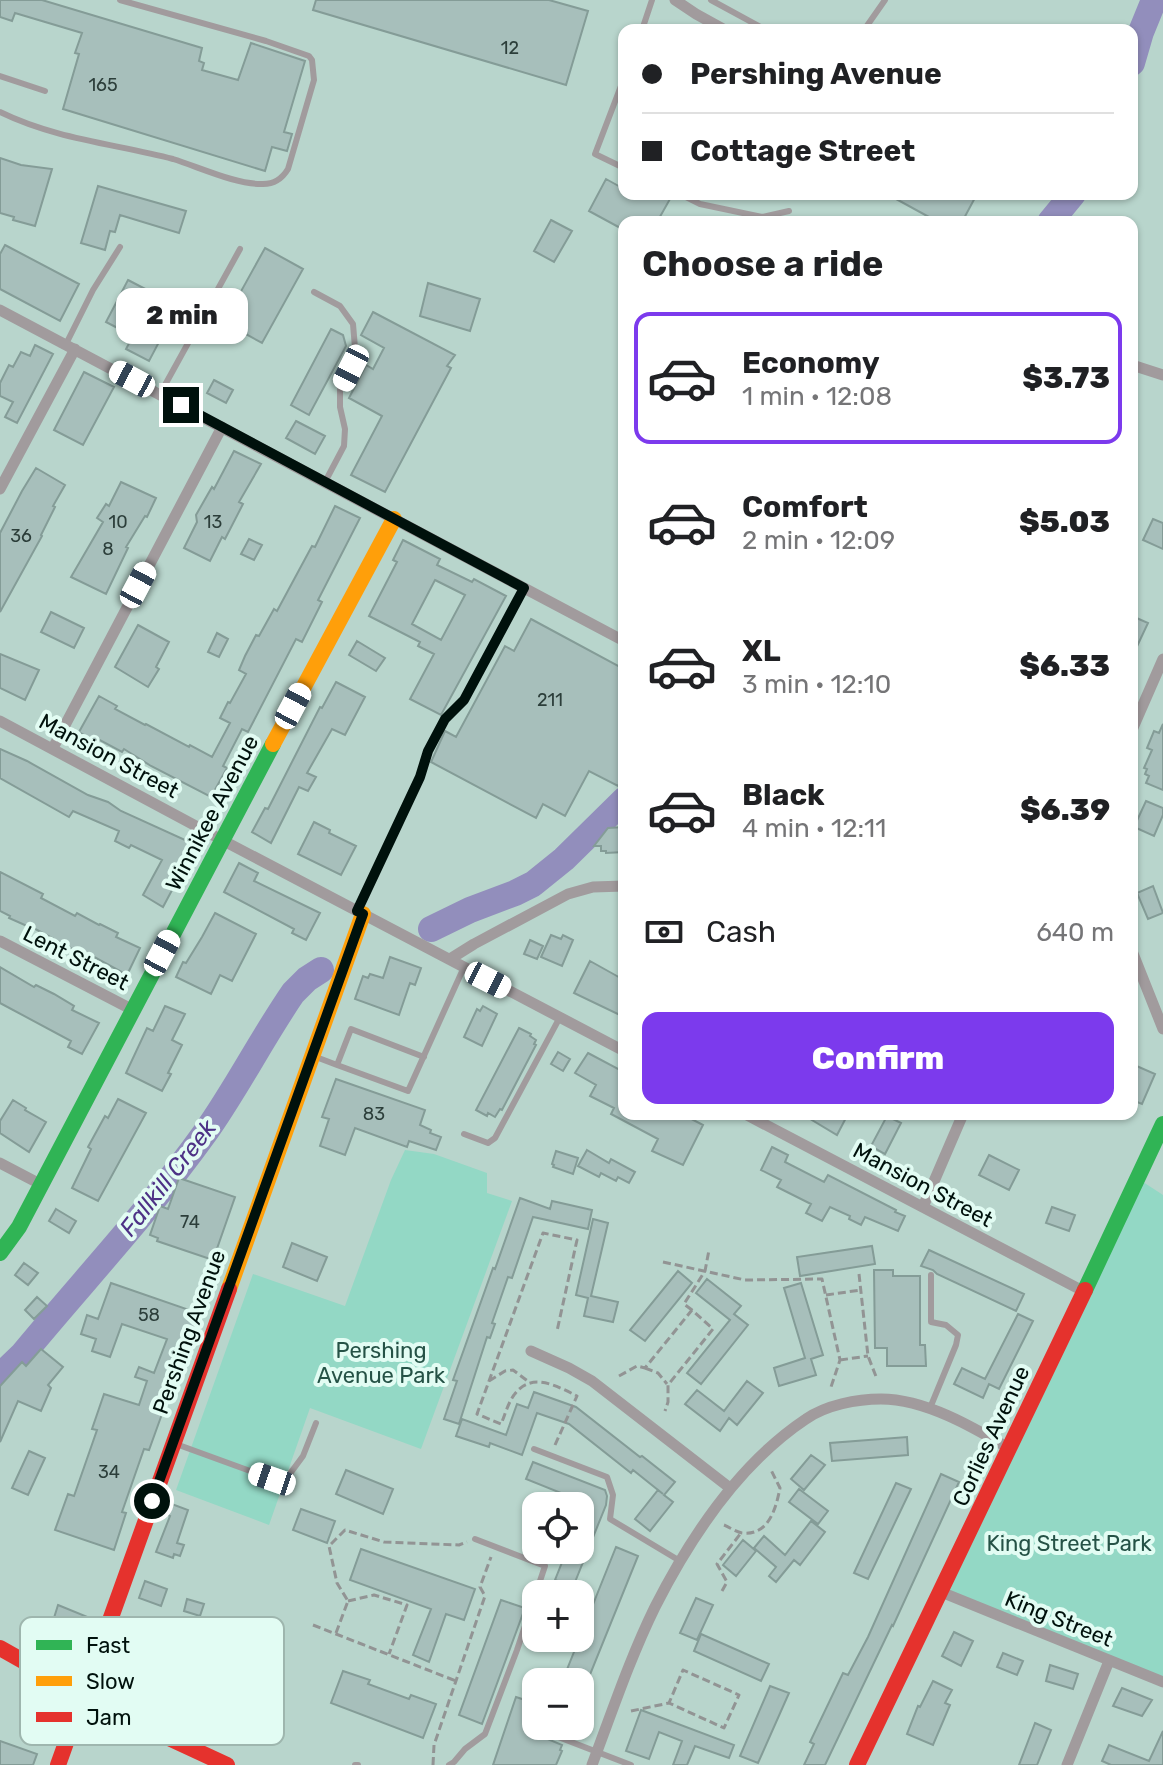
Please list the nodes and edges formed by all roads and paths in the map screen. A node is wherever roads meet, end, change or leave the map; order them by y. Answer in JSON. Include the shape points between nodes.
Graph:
{"nodes":[{"id":1,"x":120,"y":0,"type":"edge"},
{"id":2,"x":652,"y":0,"type":"edge"},
{"id":3,"x":675,"y":0,"type":"edge"},
{"id":4,"x":711,"y":0,"type":"edge"},
{"id":5,"x":885,"y":0,"type":"edge"},
{"id":6,"x":644,"y":24,"type":"edge"},
{"id":7,"x":714,"y":24,"type":"edge"},
{"id":8,"x":755,"y":24,"type":"edge"},
{"id":9,"x":868,"y":24,"type":"edge"},
{"id":10,"x":0,"y":76,"type":"edge"},
{"id":11,"x":45,"y":91,"type":"dead end"},
{"id":12,"x":618,"y":94,"type":"edge"},
{"id":13,"x":0,"y":112,"type":"edge"},
{"id":14,"x":618,"y":165,"type":"edge"},
{"id":15,"x":692,"y":200,"type":"edge"},
{"id":16,"x":789,"y":211,"type":"dead end"},
{"id":17,"x":757,"y":216,"type":"edge"},
{"id":18,"x":766,"y":216,"type":"edge"},
{"id":19,"x":120,"y":247,"type":"dead end"},
{"id":20,"x":240,"y":249,"type":"dead end"},
{"id":21,"x":314,"y":292,"type":"dead end"},
{"id":22,"x":0,"y":310,"type":"edge"},
{"id":23,"x":70,"y":347,"type":"junction"},
{"id":24,"x":1138,"y":367,"type":"edge"},
{"id":25,"x":1163,"y":375,"type":"edge"},
{"id":26,"x":160,"y":394,"type":"junction"},
{"id":27,"x":222,"y":427,"type":"junction"},
{"id":28,"x":325,"y":482,"type":"junction"},
{"id":29,"x":0,"y":489,"type":"edge"},
{"id":30,"x":394,"y":519,"type":"junction"},
{"id":31,"x":524,"y":588,"type":"junction"},
{"id":32,"x":618,"y":638,"type":"edge"},
{"id":33,"x":1163,"y":659,"type":"edge"},
{"id":34,"x":1138,"y":716,"type":"edge"},
{"id":35,"x":0,"y":721,"type":"edge"},
{"id":36,"x":53,"y":748,"type":"junction"},
{"id":37,"x":222,"y":840,"type":"junction"},
{"id":38,"x":618,"y":886,"type":"edge"},
{"id":39,"x":360,"y":912,"type":"junction"},
{"id":40,"x":0,"y":941,"type":"edge"},
{"id":41,"x":450,"y":959,"type":"junction"},
{"id":42,"x":1138,"y":966,"type":"edge"},
{"id":43,"x":464,"y":967,"type":"junction"},
{"id":44,"x":133,"y":1010,"type":"junction"},
{"id":45,"x":560,"y":1017,"type":"junction"},
{"id":46,"x":1163,"y":1029,"type":"edge"},
{"id":47,"x":618,"y":1048,"type":"edge"},
{"id":48,"x":312,"y":1056,"type":"junction"},
{"id":49,"x":424,"y":1057,"type":"junction"},
{"id":50,"x":337,"y":1065,"type":"junction"},
{"id":51,"x":756,"y":1120,"type":"edge"},
{"id":52,"x":960,"y":1120,"type":"edge"},
{"id":53,"x":1163,"y":1124,"type":"edge"},
{"id":54,"x":464,"y":1134,"type":"dead end"},
{"id":55,"x":0,"y":1163,"type":"edge"},
{"id":56,"x":42,"y":1185,"type":"junction"},
{"id":57,"x":923,"y":1207,"type":"junction"},
{"id":58,"x":709,"y":1250,"type":"dead end"},
{"id":59,"x":0,"y":1253,"type":"edge"},
{"id":60,"x":663,"y":1262,"type":"dead end"},
{"id":61,"x":705,"y":1271,"type":"junction"},
{"id":62,"x":859,"y":1274,"type":"dead end"},
{"id":63,"x":931,"y":1275,"type":"dead end"},
{"id":64,"x":861,"y":1290,"type":"junction"},
{"id":65,"x":1083,"y":1291,"type":"junction"},
{"id":66,"x":826,"y":1295,"type":"junction"},
{"id":67,"x":692,"y":1310,"type":"junction"},
{"id":68,"x":531,"y":1351,"type":"dead end"},
{"id":69,"x":868,"y":1356,"type":"junction"},
{"id":70,"x":840,"y":1360,"type":"junction"},
{"id":71,"x":645,"y":1368,"type":"junction"},
{"id":72,"x":619,"y":1376,"type":"dead end"},
{"id":73,"x":877,"y":1379,"type":"dead end"},
{"id":74,"x":489,"y":1381,"type":"dead end"},
{"id":75,"x":529,"y":1382,"type":"dead end"},
{"id":76,"x":668,"y":1385,"type":"junction"},
{"id":77,"x":831,"y":1387,"type":"dead end"},
{"id":78,"x":930,"y":1408,"type":"junction"},
{"id":79,"x":665,"y":1411,"type":"dead end"},
{"id":80,"x":316,"y":1423,"type":"dead end"},
{"id":81,"x":173,"y":1443,"type":"junction"},
{"id":82,"x":534,"y":1449,"type":"dead end"},
{"id":83,"x":1010,"y":1449,"type":"junction"},
{"id":84,"x":771,"y":1470,"type":"dead end"},
{"id":85,"x":730,"y":1488,"type":"junction"},
{"id":86,"x":724,"y":1525,"type":"dead end"},
{"id":87,"x":741,"y":1533,"type":"junction"},
{"id":88,"x":475,"y":1539,"type":"joint"},
{"id":89,"x":495,"y":1547,"type":"junction"},
{"id":90,"x":680,"y":1561,"type":"junction"},
{"id":91,"x":722,"y":1591,"type":"dead end"},
{"id":92,"x":941,"y":1592,"type":"junction"},
{"id":93,"x":348,"y":1601,"type":"junction"},
{"id":94,"x":111,"y":1617,"type":"edge"},
{"id":95,"x":313,"y":1625,"type":"dead end"},
{"id":96,"x":336,"y":1633,"type":"junction"},
{"id":97,"x":0,"y":1648,"type":"edge"},
{"id":98,"x":389,"y":1654,"type":"junction"},
{"id":99,"x":20,"y":1660,"type":"edge"},
{"id":100,"x":1109,"y":1661,"type":"junction"},
{"id":101,"x":456,"y":1681,"type":"junction"},
{"id":102,"x":1163,"y":1682,"type":"edge"},
{"id":103,"x":669,"y":1703,"type":"junction"},
{"id":104,"x":631,"y":1711,"type":"dead end"},
{"id":105,"x":566,"y":1740,"type":"edge"},
{"id":106,"x":65,"y":1745,"type":"edge"},
{"id":107,"x":182,"y":1745,"type":"edge"},
{"id":108,"x":597,"y":1752,"type":"junction"},
{"id":109,"x":58,"y":1765,"type":"edge"},
{"id":110,"x":227,"y":1765,"type":"edge"},
{"id":111,"x":433,"y":1765,"type":"edge"},
{"id":112,"x":449,"y":1765,"type":"edge"},
{"id":113,"x":592,"y":1765,"type":"edge"},
{"id":114,"x":631,"y":1765,"type":"edge"},
{"id":115,"x":857,"y":1765,"type":"edge"},
{"id":116,"x":1067,"y":1765,"type":"edge"}],
"edges":[{"from":1,"to":13,"type":"lane","via":[[309,56],[314,80],[283,176],[275,182],[246,183],[175,160],[57,134]]},
{"from":2,"to":6,"type":"lane"},
{"from":3,"to":7,"type":"street"},
{"from":4,"to":8,"type":"lane"},
{"from":5,"to":9,"type":"lane"},
{"from":10,"to":11,"type":"lane"},
{"from":12,"to":14,"type":"lane","via":[[595,154]]},
{"from":15,"to":17,"type":"lane"},
{"from":16,"to":18,"type":"lane"},
{"from":19,"to":23,"type":"lane","via":[[93,290]]},
{"from":20,"to":26,"type":"lane"},
{"from":21,"to":28,"type":"lane","via":[[340,306],[353,324],[355,348],[340,390],[344,446]]},
{"from":22,"to":23,"type":"street"},
{"from":23,"to":26,"type":"street"},
{"from":23,"to":29,"type":"street"},
{"from":24,"to":25,"type":"street"},
{"from":26,"to":27,"type":"street"},
{"from":27,"to":28,"type":"street"},
{"from":27,"to":36,"type":"street"},
{"from":28,"to":30,"type":"street"},
{"from":30,"to":31,"type":"street"},
{"from":30,"to":37,"type":"main road","name":"Winnikee Avenue"},
{"from":31,"to":32,"type":"street"},
{"from":31,"to":39,"type":"lane","via":[[464,700],[445,719],[428,751]]},
{"from":33,"to":34,"type":"street"},
{"from":35,"to":36,"type":"street","name":"Mansion Street"},
{"from":36,"to":37,"type":"street","name":"Mansion Street"},
{"from":37,"to":39,"type":"street","name":"Mansion Street"},
{"from":37,"to":44,"type":"main road","name":"Winnikee Avenue"},
{"from":38,"to":41,"type":"street","via":[[568,894]]},
{"from":39,"to":41,"type":"street","name":"Mansion Street"},
{"from":39,"to":48,"type":"main road","name":"Pershing Avenue"},
{"from":40,"to":44,"type":"street","name":"Lent Street"},
{"from":41,"to":43,"type":"street","name":"Mansion Street"},
{"from":42,"to":46,"type":"street"},
{"from":43,"to":45,"type":"street","name":"Mansion Street"},
{"from":43,"to":49,"type":"lane"},
{"from":44,"to":56,"type":"main road","name":"Winnikee Avenue"},
{"from":45,"to":47,"type":"street","name":"Mansion Street"},
{"from":45,"to":54,"type":"lane","via":[[495,1138],[488,1143]]},
{"from":48,"to":50,"type":"lane"},
{"from":48,"to":81,"type":"main road","name":"Pershing Avenue"},
{"from":49,"to":50,"type":"lane","via":[[408,1091]]},
{"from":49,"to":50,"type":"lane","via":[[351,1029]]},
{"from":51,"to":57,"type":"street","name":"Mansion Street"},
{"from":52,"to":57,"type":"street"},
{"from":53,"to":65,"type":"main road","name":"Corlies Avenue"},
{"from":55,"to":56,"type":"street"},
{"from":56,"to":59,"type":"main road","name":"Winnikee Avenue"},
{"from":57,"to":65,"type":"street","name":"Mansion Street"},
{"from":58,"to":61,"type":"path"},
{"from":60,"to":61,"type":"path"},
{"from":61,"to":66,"type":"path","via":[[745,1280],[822,1279]]},
{"from":61,"to":67,"type":"path","via":[[684,1304]]},
{"from":62,"to":64,"type":"path"},
{"from":63,"to":78,"type":"lane","via":[[931,1322],[958,1335]]},
{"from":64,"to":66,"type":"path"},
{"from":64,"to":69,"type":"path"},
{"from":65,"to":83,"type":"main road","name":"Corlies Avenue"},
{"from":66,"to":70,"type":"path"},
{"from":67,"to":71,"type":"path"},
{"from":67,"to":76,"type":"path","via":[[713,1329]]},
{"from":68,"to":85,"type":"street","via":[[592,1381]]},
{"from":69,"to":70,"type":"path"},
{"from":69,"to":73,"type":"path"},
{"from":70,"to":77,"type":"path"},
{"from":71,"to":72,"type":"path","via":[[637,1366]]},
{"from":71,"to":76,"type":"path"},
{"from":74,"to":75,"type":"path","via":[[513,1370]]},
{"from":76,"to":79,"type":"path"},
{"from":78,"to":83,"type":"street"},
{"from":78,"to":85,"type":"street","via":[[881,1399],[829,1408],[807,1418],[762,1454]]},
{"from":80,"to":81,"type":"lane","via":[[289,1475],[272,1479]]},
{"from":81,"to":94,"type":"main road","name":"Pershing Avenue"},
{"from":82,"to":90,"type":"lane","via":[[607,1477],[613,1495],[610,1519]]},
{"from":83,"to":92,"type":"main road","name":"Corlies Avenue"},
{"from":84,"to":87,"type":"path","via":[[780,1488],[771,1519],[756,1531]]},
{"from":85,"to":90,"type":"street"},
{"from":86,"to":87,"type":"path"},
{"from":87,"to":91,"type":"path","via":[[717,1564],[727,1582]]},
{"from":88,"to":89,"type":"lane"},
{"from":88,"to":93,"type":"path","via":[[459,1545],[384,1542],[345,1530],[329,1546],[337,1583]]},
{"from":89,"to":101,"type":"path","via":[[480,1587],[485,1596]]},
{"from":89,"to":112,"type":"lane","via":[[545,1566],[485,1734]]},
{"from":90,"to":108,"type":"street","via":[[630,1662]]},
{"from":92,"to":100,"type":"street","name":"King Street"},
{"from":92,"to":115,"type":"main road","name":"Corlies Avenue"},
{"from":93,"to":96,"type":"path"},
{"from":93,"to":98,"type":"path","via":[[374,1595],[407,1605]]},
{"from":95,"to":96,"type":"path"},
{"from":96,"to":98,"type":"path"},
{"from":97,"to":99,"type":"main road"},
{"from":98,"to":101,"type":"path"},
{"from":100,"to":102,"type":"street","name":"King Street"},
{"from":100,"to":116,"type":"street"},
{"from":101,"to":111,"type":"path","via":[[434,1745]]},
{"from":103,"to":103,"type":"path","via":[[724,1728],[739,1695],[683,1670]]},
{"from":103,"to":104,"type":"path"},
{"from":105,"to":108,"type":"lane"},
{"from":106,"to":109,"type":"main road","name":"Pershing Avenue"},
{"from":107,"to":110,"type":"main road"},
{"from":108,"to":113,"type":"street"},
{"from":108,"to":114,"type":"lane"}]}
